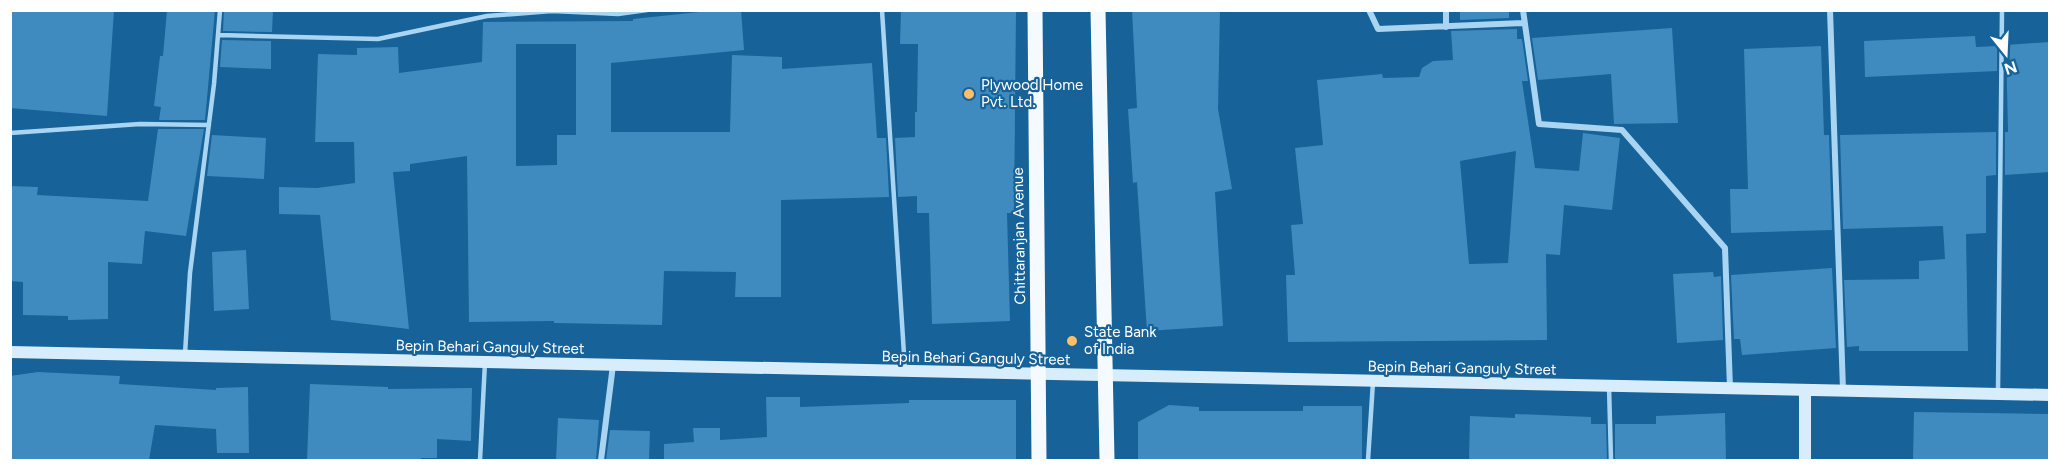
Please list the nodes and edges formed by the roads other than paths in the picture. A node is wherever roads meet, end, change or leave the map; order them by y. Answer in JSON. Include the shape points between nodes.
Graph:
{"nodes":[{"id":1,"x":220,"y":10,"type":"edge"},
{"id":2,"x":647,"y":10,"type":"edge"},
{"id":3,"x":875,"y":10,"type":"edge"},
{"id":4,"x":1035,"y":10,"type":"edge"},
{"id":5,"x":1098,"y":10,"type":"edge"},
{"id":6,"x":1369,"y":10,"type":"edge"},
{"id":7,"x":1446,"y":10,"type":"edge"},
{"id":8,"x":1523,"y":10,"type":"edge"},
{"id":9,"x":1830,"y":10,"type":"edge"},
{"id":10,"x":2002,"y":10,"type":"edge"},
{"id":11,"x":552,"y":11,"type":"edge"},
{"id":12,"x":882,"y":11,"type":"edge"},
{"id":13,"x":1523,"y":23,"type":"junction"},
{"id":14,"x":1446,"y":27,"type":"junction"},
{"id":15,"x":219,"y":35,"type":"junction"},
{"id":16,"x":209,"y":125,"type":"junction"},
{"id":17,"x":10,"y":133,"type":"edge"},
{"id":18,"x":10,"y":352,"type":"edge"},
{"id":19,"x":185,"y":356,"type":"junction"},
{"id":20,"x":485,"y":362,"type":"junction"},
{"id":21,"x":613,"y":365,"type":"junction"},
{"id":22,"x":905,"y":372,"type":"junction"},
{"id":23,"x":1038,"y":375,"type":"junction"},
{"id":24,"x":1106,"y":375,"type":"junction"},
{"id":25,"x":1373,"y":381,"type":"junction"},
{"id":26,"x":1609,"y":386,"type":"junction"},
{"id":27,"x":1730,"y":388,"type":"junction"},
{"id":28,"x":1805,"y":390,"type":"junction"},
{"id":29,"x":1843,"y":390,"type":"junction"},
{"id":30,"x":1998,"y":394,"type":"junction"},
{"id":31,"x":2049,"y":395,"type":"edge"},
{"id":32,"x":480,"y":460,"type":"edge"},
{"id":33,"x":601,"y":460,"type":"edge"},
{"id":34,"x":1039,"y":460,"type":"edge"},
{"id":35,"x":1107,"y":460,"type":"edge"},
{"id":36,"x":1368,"y":460,"type":"edge"},
{"id":37,"x":1611,"y":460,"type":"edge"},
{"id":38,"x":1806,"y":460,"type":"edge"}],
"edges":[{"from":1,"to":15,"type":"lane"},
{"from":2,"to":11,"type":"lane","via":[[618,14]]},
{"from":3,"to":12,"type":"lane"},
{"from":4,"to":23,"type":"main road","name":"Chittaranjan Avenue"},
{"from":5,"to":24,"type":"main road"},
{"from":6,"to":14,"type":"street","via":[[1378,29]]},
{"from":7,"to":14,"type":"street"},
{"from":8,"to":13,"type":"street"},
{"from":9,"to":29,"type":"street"},
{"from":10,"to":30,"type":"lane"},
{"from":11,"to":15,"type":"lane","via":[[487,16],[378,39]]},
{"from":12,"to":22,"type":"lane"},
{"from":13,"to":14,"type":"street"},
{"from":13,"to":27,"type":"street","via":[[1539,124],[1622,130],[1725,248]]},
{"from":15,"to":16,"type":"lane"},
{"from":16,"to":17,"type":"lane","via":[[140,124]]},
{"from":16,"to":19,"type":"lane","via":[[190,273]]},
{"from":18,"to":19,"type":"main road","name":"Bepin Behari Ganguly Street"},
{"from":19,"to":20,"type":"main road","name":"Bepin Behari Ganguly Street"},
{"from":20,"to":21,"type":"main road","name":"Bepin Behari Ganguly Street"},
{"from":20,"to":32,"type":"lane"},
{"from":21,"to":22,"type":"main road","name":"Bepin Behari Ganguly Street"},
{"from":21,"to":33,"type":"street"},
{"from":22,"to":23,"type":"main road","name":"Bepin Behari Ganguly Street"},
{"from":23,"to":24,"type":"main road","name":"Bepin Behari Ganguly Street"},
{"from":23,"to":34,"type":"main road","name":"Chittaranjan Avenue"},
{"from":24,"to":25,"type":"main road","name":"Bepin Behari Ganguly Street"},
{"from":24,"to":35,"type":"main road"},
{"from":25,"to":26,"type":"main road","name":"Bepin Behari Ganguly Street"},
{"from":25,"to":36,"type":"lane"},
{"from":26,"to":27,"type":"main road","name":"Bepin Behari Ganguly Street"},
{"from":26,"to":37,"type":"lane"},
{"from":27,"to":28,"type":"main road","name":"Bepin Behari Ganguly Street"},
{"from":28,"to":29,"type":"main road","name":"Bepin Behari Ganguly Street"},
{"from":28,"to":38,"type":"main road"},
{"from":29,"to":30,"type":"main road","name":"Bepin Behari Ganguly Street"},
{"from":30,"to":31,"type":"main road","name":"Bepin Behari Ganguly Street"}]}
